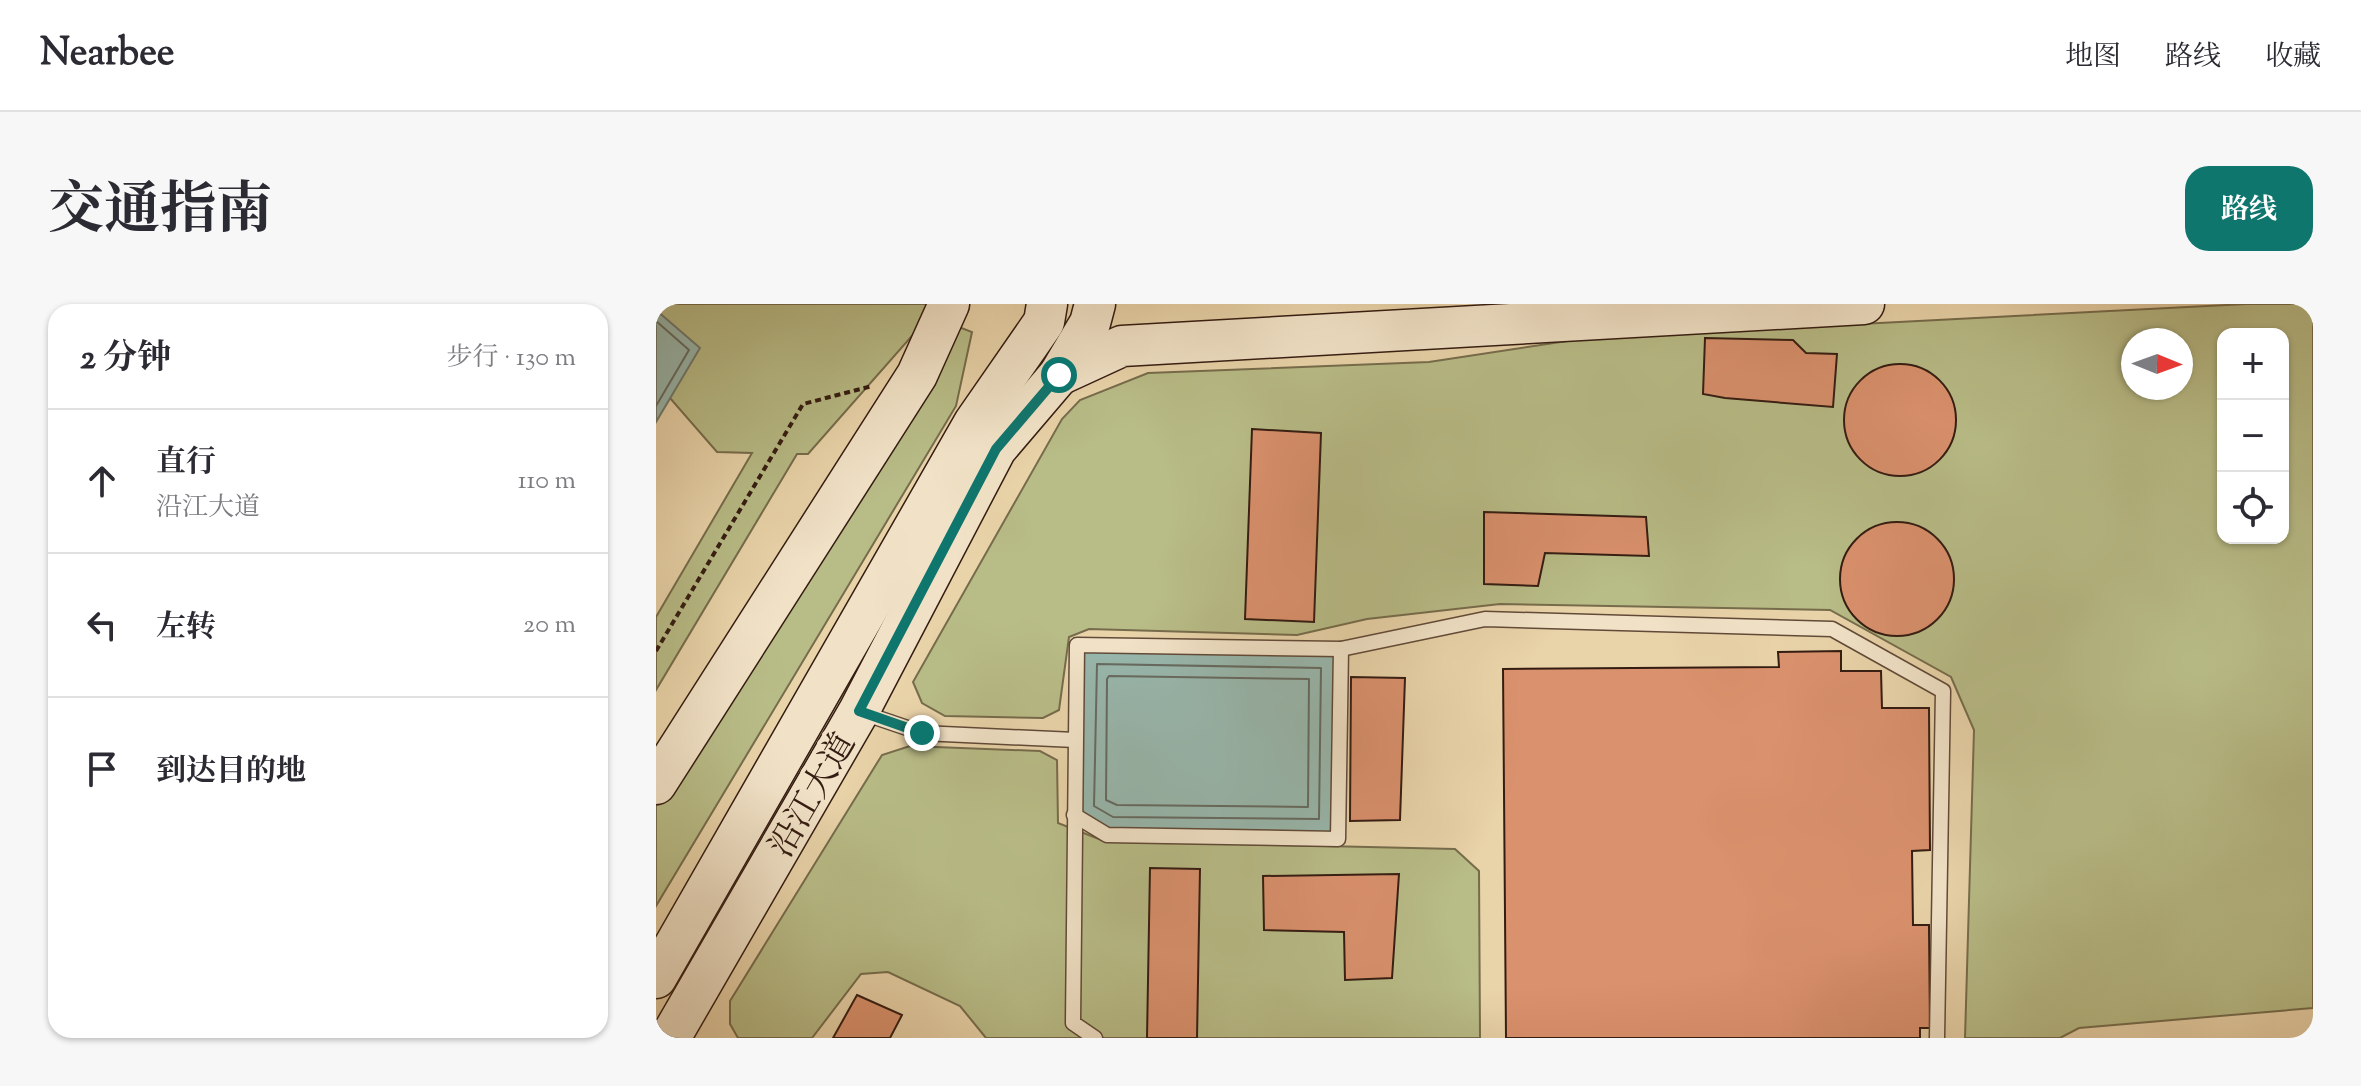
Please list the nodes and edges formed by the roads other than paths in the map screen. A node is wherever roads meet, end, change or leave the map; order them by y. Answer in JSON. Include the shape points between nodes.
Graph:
{"nodes":[{"id":1,"x":949,"y":304,"type":"edge"},
{"id":2,"x":1392,"y":304,"type":"edge"},
{"id":3,"x":1864,"y":304,"type":"edge"},
{"id":4,"x":1041,"y":310,"type":"edge"},
{"id":5,"x":1092,"y":313,"type":"edge"},
{"id":6,"x":1059,"y":375,"type":"junction"},
{"id":7,"x":1341,"y":649,"type":"junction"},
{"id":8,"x":859,"y":711,"type":"junction"},
{"id":9,"x":1075,"y":740,"type":"junction"},
{"id":10,"x":656,"y":784,"type":"edge"},
{"id":11,"x":1074,"y":815,"type":"junction"},
{"id":12,"x":656,"y":978,"type":"edge"},
{"id":13,"x":670,"y":1038,"type":"edge"},
{"id":14,"x":1095,"y":1038,"type":"edge"},
{"id":15,"x":1937,"y":1038,"type":"edge"}],
"edges":[{"from":1,"to":10,"type":"main road","via":[[917,375]]},
{"from":2,"to":5,"type":"main road"},
{"from":3,"to":6,"type":"main road","via":[[1122,346]]},
{"from":4,"to":5,"type":"main road"},
{"from":4,"to":12,"type":"main road","name":"沿江大道"},
{"from":5,"to":6,"type":"main road","name":"沿江大道"},
{"from":6,"to":8,"type":"main road","name":"沿江大道","via":[[996,449]]},
{"from":7,"to":9,"type":"lane","via":[[1077,645]]},
{"from":7,"to":11,"type":"lane","via":[[1338,839],[1107,835]]},
{"from":7,"to":15,"type":"lane","via":[[1485,619],[1832,629],[1943,691]]},
{"from":8,"to":9,"type":"lane","via":[[922,733]]},
{"from":8,"to":13,"type":"main road","name":"沿江大道"},
{"from":9,"to":11,"type":"lane"},
{"from":11,"to":14,"type":"lane","via":[[1073,1023]]}]}
